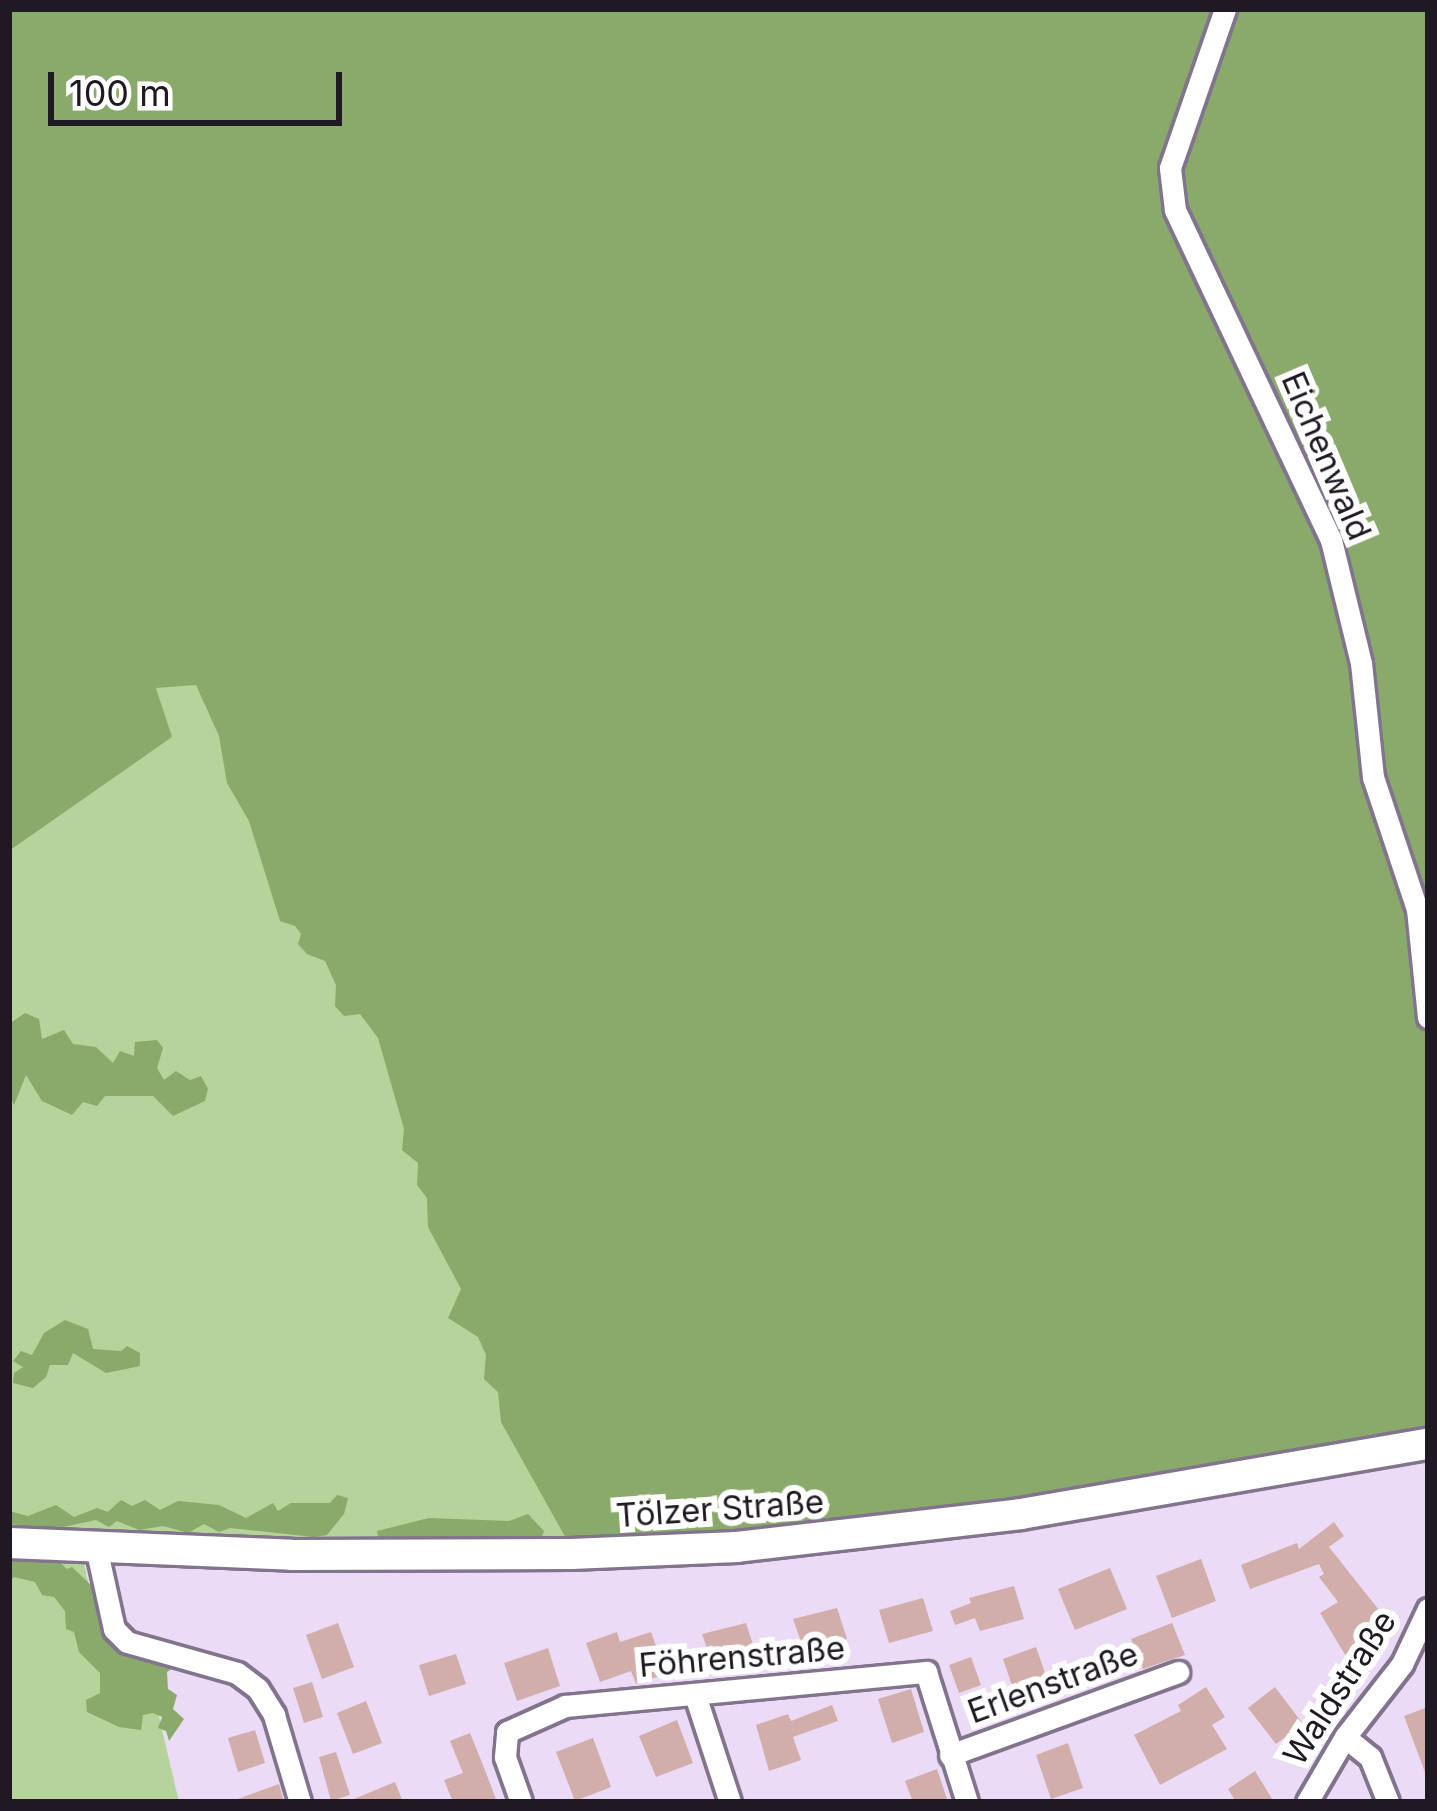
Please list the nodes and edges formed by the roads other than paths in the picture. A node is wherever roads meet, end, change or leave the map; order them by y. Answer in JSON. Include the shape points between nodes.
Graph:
{"nodes":[{"id":1,"x":1225,"y":9,"type":"edge"},
{"id":2,"x":1428,"y":1017,"type":"edge"},
{"id":3,"x":1428,"y":1444,"type":"edge"},
{"id":4,"x":9,"y":1543,"type":"edge"},
{"id":5,"x":96,"y":1547,"type":"junction"},
{"id":6,"x":1428,"y":1609,"type":"edge"},
{"id":7,"x":1178,"y":1672,"type":"dead end"},
{"id":8,"x":695,"y":1695,"type":"junction"},
{"id":9,"x":1345,"y":1737,"type":"junction"},
{"id":10,"x":950,"y":1755,"type":"junction"},
{"id":11,"x":300,"y":1802,"type":"edge"},
{"id":12,"x":521,"y":1802,"type":"edge"},
{"id":13,"x":730,"y":1802,"type":"edge"},
{"id":14,"x":967,"y":1802,"type":"edge"},
{"id":15,"x":1306,"y":1802,"type":"edge"},
{"id":16,"x":1388,"y":1802,"type":"edge"}],
"edges":[{"from":1,"to":2,"type":"street","name":"Eichenwald","via":[[1170,168],[1174,210],[1331,540],[1361,663],[1373,777],[1417,909]]},
{"from":3,"to":5,"type":"main road","name":"Tölzer Straße","via":[[1021,1514],[736,1547],[498,1555]]},
{"from":4,"to":5,"type":"main road","name":"Tölzer Straße"},
{"from":5,"to":11,"type":"street","via":[[106,1610],[127,1642],[237,1673],[258,1689]]},
{"from":6,"to":9,"type":"street","name":"Waldstraße","via":[[1402,1664]]},
{"from":7,"to":10,"type":"street","name":"Erlenstraße"},
{"from":8,"to":10,"type":"street","name":"Föhrenstraße","via":[[926,1672]]},
{"from":8,"to":12,"type":"street","name":"Föhrenstraße","via":[[566,1706],[507,1732],[505,1757]]},
{"from":8,"to":13,"type":"street"},
{"from":9,"to":15,"type":"street","name":"Waldstraße"},
{"from":9,"to":16,"type":"street","via":[[1370,1757]]},
{"from":10,"to":14,"type":"street","name":"Föhrenstraße"}]}
